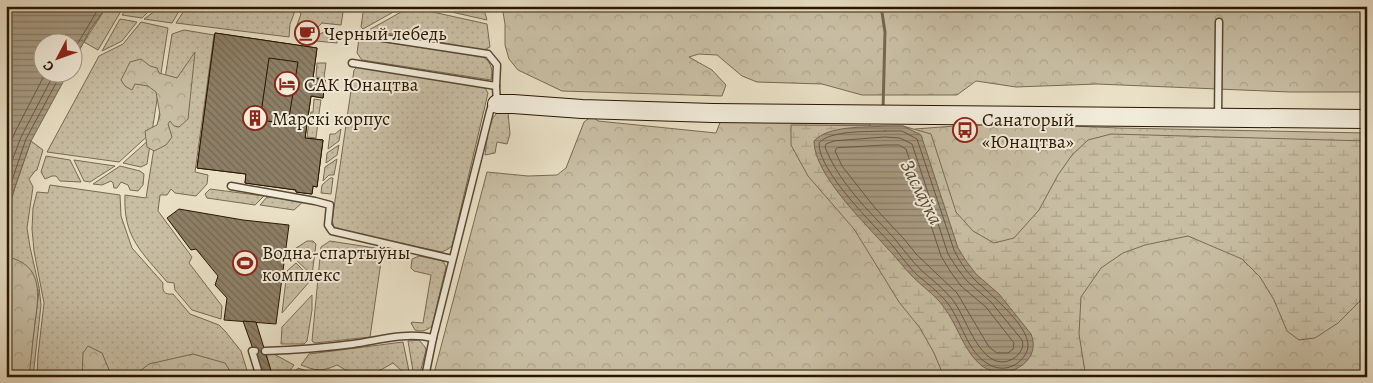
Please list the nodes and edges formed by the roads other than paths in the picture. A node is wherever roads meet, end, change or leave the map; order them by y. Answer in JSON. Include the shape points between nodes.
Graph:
{"nodes":[{"id":1,"x":1218,"y":22,"type":"dead end"},
{"id":2,"x":358,"y":34,"type":"dead end"},
{"id":3,"x":352,"y":63,"type":"dead end"},
{"id":4,"x":496,"y":86,"type":"junction"},
{"id":5,"x":497,"y":104,"type":"junction"},
{"id":6,"x":1218,"y":118,"type":"junction"},
{"id":7,"x":1367,"y":119,"type":"edge"},
{"id":8,"x":231,"y":186,"type":"dead end"},
{"id":9,"x":452,"y":259,"type":"junction"},
{"id":10,"x":433,"y":338,"type":"junction"},
{"id":11,"x":254,"y":351,"type":"dead end"},
{"id":12,"x":265,"y":351,"type":"dead end"},
{"id":13,"x":260,"y":377,"type":"edge"},
{"id":14,"x":425,"y":377,"type":"edge"}],
"edges":[{"from":1,"to":6,"type":"lane"},
{"from":2,"to":4,"type":"lane","via":[[488,54],[497,66]]},
{"from":3,"to":4,"type":"lane"},
{"from":4,"to":5,"type":"lane"},
{"from":5,"to":6,"type":"street","via":[[713,113]]},
{"from":5,"to":9,"type":"lane","via":[[490,111]]},
{"from":6,"to":7,"type":"street"},
{"from":8,"to":9,"type":"lane","via":[[330,205],[328,225],[332,231]]},
{"from":9,"to":10,"type":"lane"},
{"from":10,"to":12,"type":"lane","via":[[419,335],[309,350]]},
{"from":10,"to":14,"type":"lane"},
{"from":11,"to":13,"type":"lane"}]}
